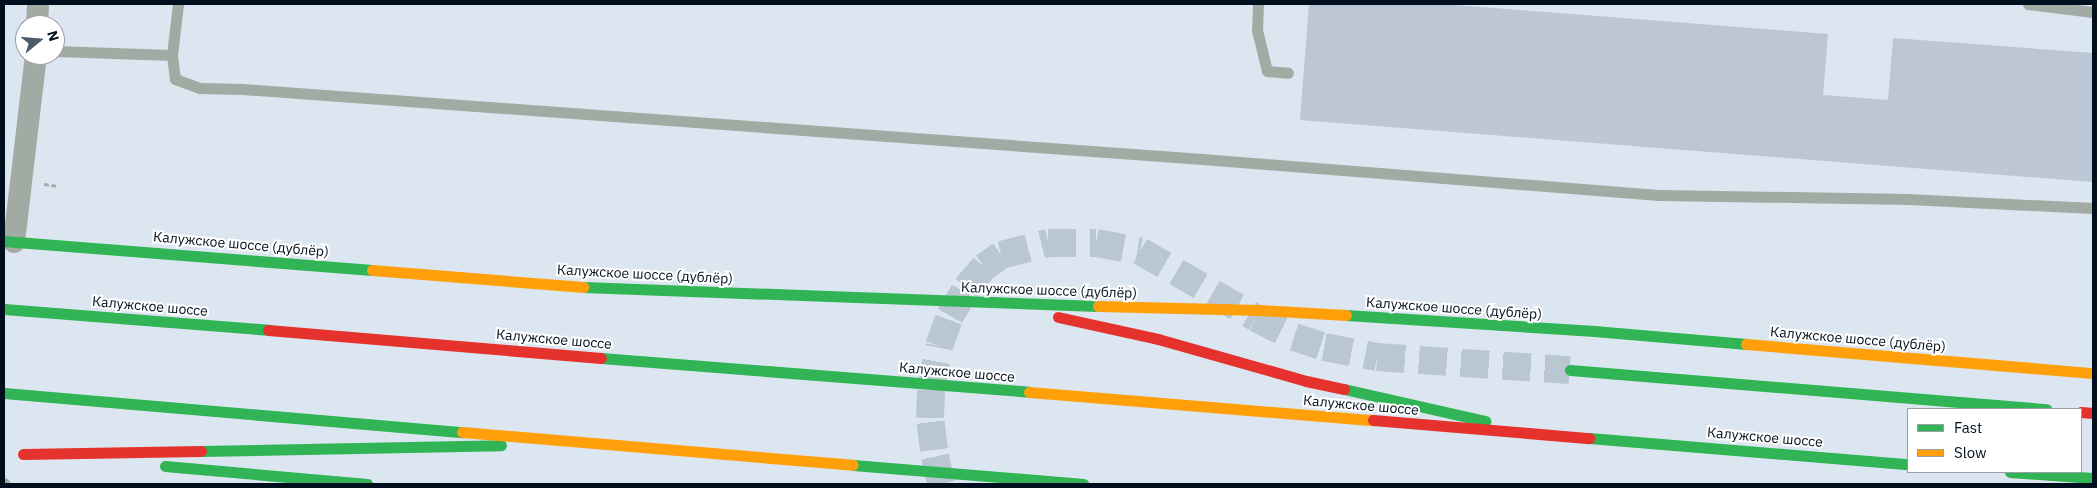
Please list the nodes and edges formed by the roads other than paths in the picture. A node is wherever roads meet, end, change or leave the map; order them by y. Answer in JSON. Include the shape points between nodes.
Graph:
{"nodes":[{"id":1,"x":178,"y":4,"type":"edge"},
{"id":2,"x":1258,"y":4,"type":"edge"},
{"id":3,"x":2028,"y":4,"type":"edge"},
{"id":4,"x":2093,"y":12,"type":"edge"},
{"id":5,"x":65,"y":50,"type":"edge"},
{"id":6,"x":172,"y":55,"type":"junction"},
{"id":7,"x":35,"y":65,"type":"edge"},
{"id":8,"x":1288,"y":73,"type":"dead end"},
{"id":9,"x":2093,"y":208,"type":"edge"},
{"id":10,"x":9,"y":241,"type":"edge"},
{"id":11,"x":993,"y":304,"type":"junction"},
{"id":12,"x":4,"y":309,"type":"edge"},
{"id":13,"x":1570,"y":370,"type":"tunnel mouth"},
{"id":14,"x":2093,"y":374,"type":"edge"},
{"id":15,"x":4,"y":393,"type":"edge"},
{"id":16,"x":2034,"y":408,"type":"edge"},
{"id":17,"x":1544,"y":434,"type":"junction"},
{"id":18,"x":583,"y":443,"type":"junction"},
{"id":19,"x":1907,"y":464,"type":"edge"},
{"id":20,"x":2024,"y":473,"type":"edge"},
{"id":21,"x":2093,"y":478,"type":"edge"},
{"id":22,"x":367,"y":484,"type":"edge"},
{"id":23,"x":1083,"y":484,"type":"edge"}],
"edges":[{"from":1,"to":6,"type":"lane"},
{"from":2,"to":8,"type":"lane","via":[[1257,30],[1267,71]]},
{"from":3,"to":4,"type":"lane"},
{"from":5,"to":6,"type":"lane"},
{"from":6,"to":9,"type":"lane","via":[[175,79],[200,88],[1184,157],[1659,195],[1908,199]]},
{"from":7,"to":10,"type":"street"},
{"from":10,"to":11,"type":"main road","name":"Калужское шоссе (дублёр)","via":[[623,290]]},
{"from":11,"to":14,"type":"main road","name":"Калужское шоссе (дублёр)","via":[[1260,310],[1516,326]]},
{"from":11,"to":17,"type":"main road","via":[[1158,339],[1306,381]]},
{"from":12,"to":17,"type":"main road","name":"Калужское шоссе"},
{"from":13,"to":16,"type":"main road"},
{"from":15,"to":18,"type":"main road"},
{"from":17,"to":19,"type":"main road","name":"Калужское шоссе"},
{"from":18,"to":22,"type":"main road","via":[[18,454]]},
{"from":18,"to":23,"type":"main road"},
{"from":20,"to":21,"type":"main road"}]}
